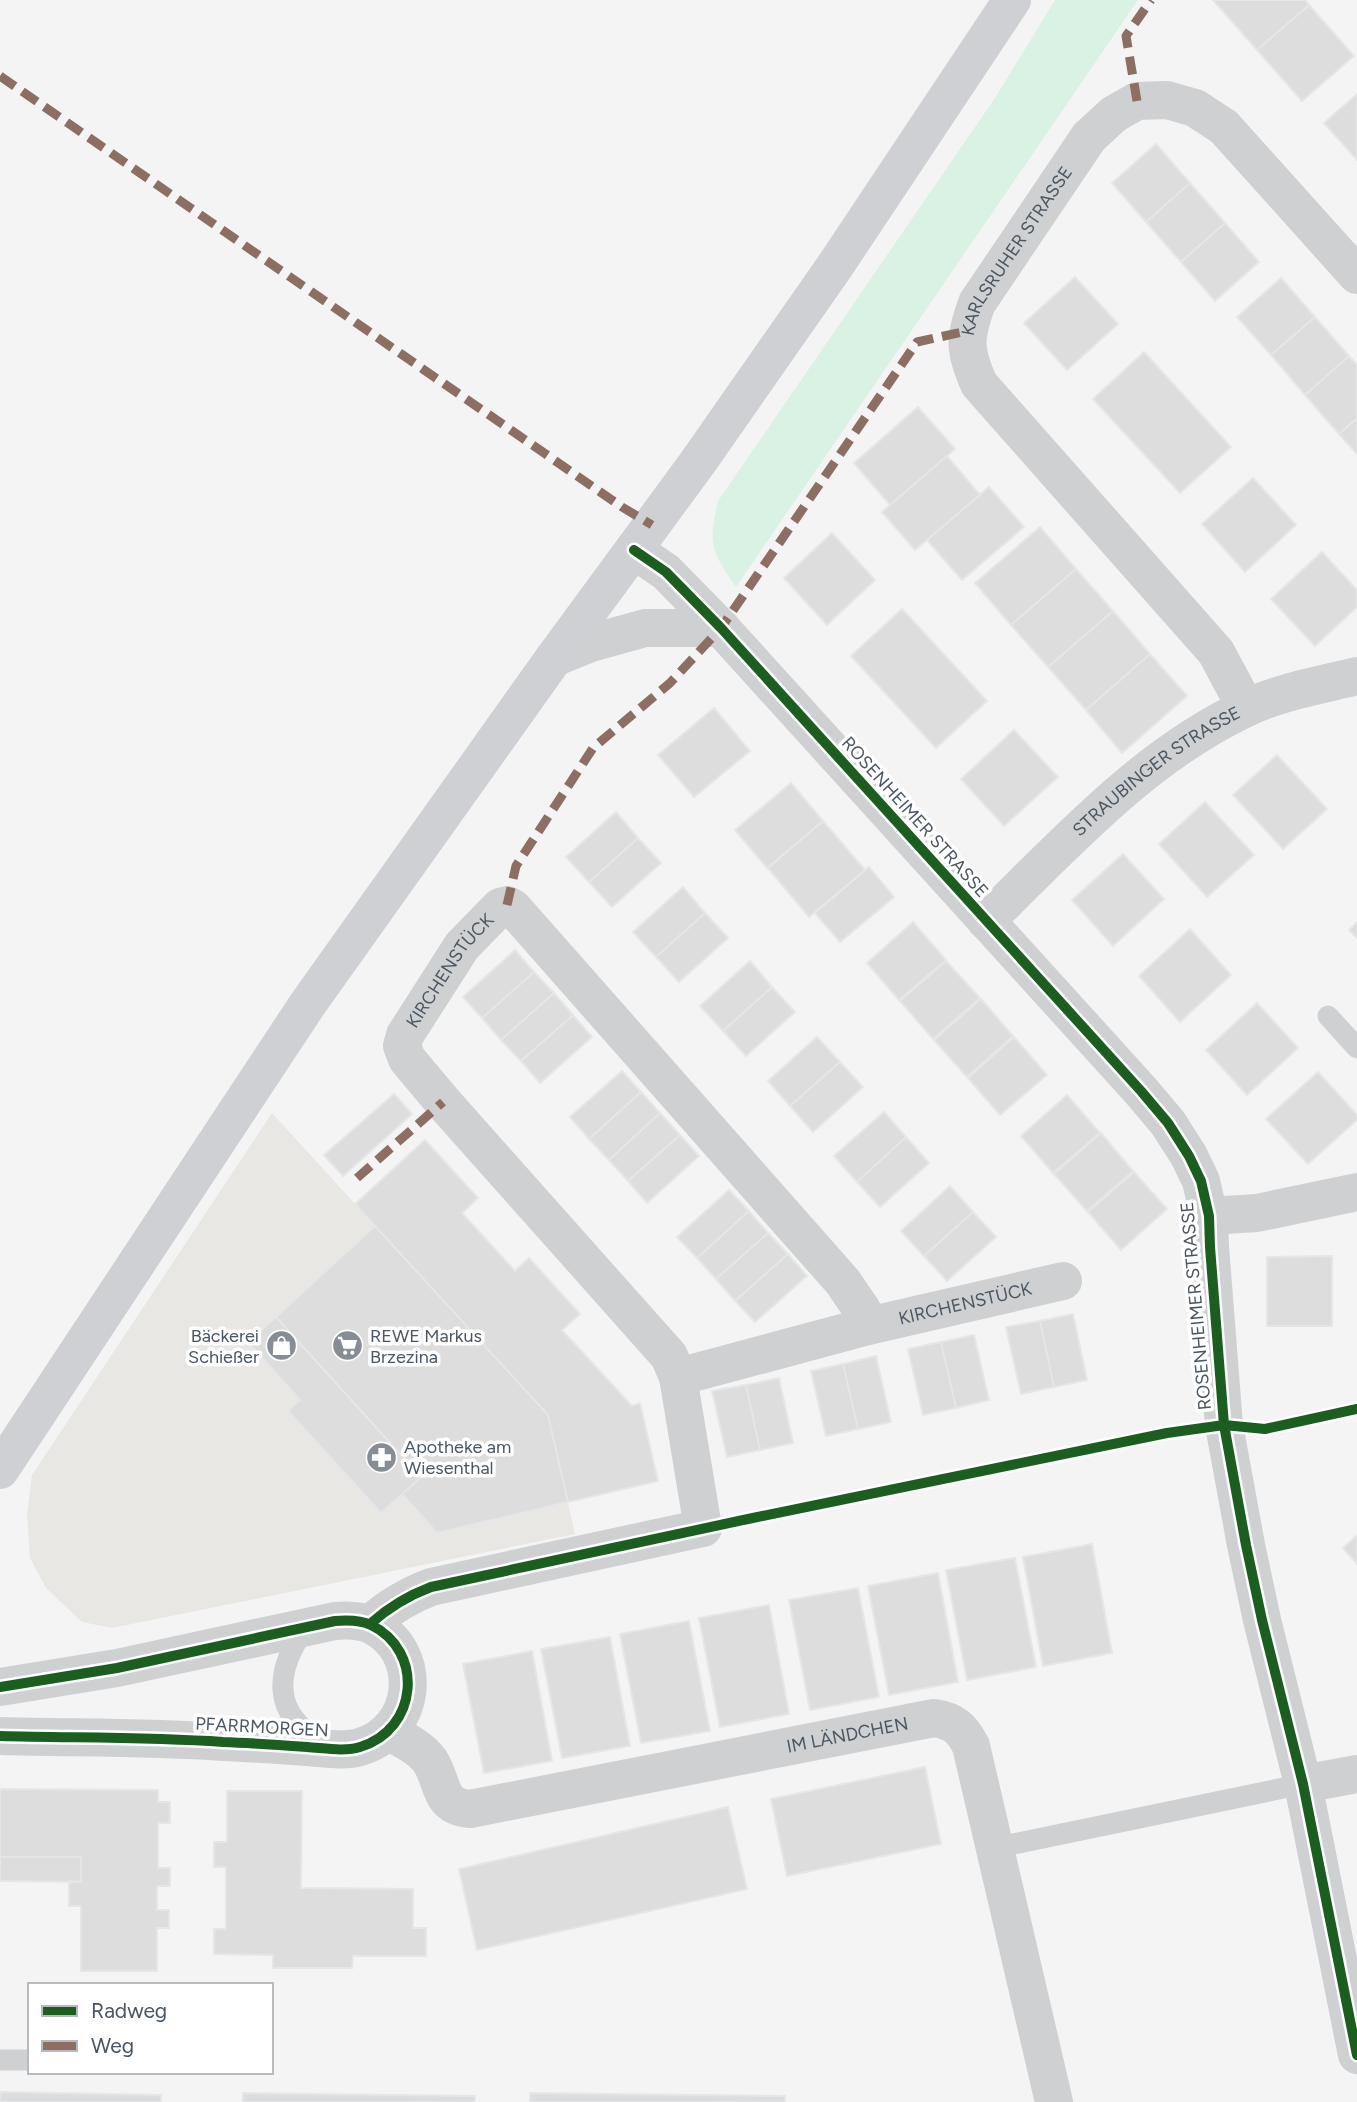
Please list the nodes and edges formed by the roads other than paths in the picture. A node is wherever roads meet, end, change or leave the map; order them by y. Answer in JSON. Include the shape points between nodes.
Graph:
{"nodes":[{"id":1,"x":1012,"y":0,"type":"edge"},
{"id":2,"x":1357,"y":275,"type":"edge"},
{"id":3,"x":634,"y":550,"type":"junction"},
{"id":4,"x":721,"y":628,"type":"junction"},
{"id":5,"x":554,"y":658,"type":"junction"},
{"id":6,"x":1357,"y":676,"type":"edge"},
{"id":7,"x":1246,"y":708,"type":"junction"},
{"id":8,"x":986,"y":921,"type":"junction"},
{"id":9,"x":1328,"y":1016,"type":"dead end"},
{"id":10,"x":1357,"y":1048,"type":"edge"},
{"id":11,"x":1357,"y":1192,"type":"edge"},
{"id":12,"x":1209,"y":1216,"type":"junction"},
{"id":13,"x":1063,"y":1281,"type":"dead end"},
{"id":14,"x":868,"y":1326,"type":"junction"},
{"id":15,"x":678,"y":1377,"type":"junction"},
{"id":16,"x":0,"y":1471,"type":"edge"},
{"id":17,"x":370,"y":1624,"type":"junction"},
{"id":18,"x":306,"y":1627,"type":"junction"},
{"id":19,"x":0,"y":1687,"type":"edge"},
{"id":20,"x":388,"y":1731,"type":"junction"},
{"id":21,"x":0,"y":1736,"type":"edge"},
{"id":22,"x":346,"y":1749,"type":"junction"},
{"id":23,"x":1357,"y":1774,"type":"edge"},
{"id":24,"x":1303,"y":1784,"type":"junction"},
{"id":25,"x":994,"y":1848,"type":"junction"},
{"id":26,"x":1357,"y":2055,"type":"edge"},
{"id":27,"x":0,"y":2060,"type":"edge"},
{"id":28,"x":28,"y":2060,"type":"edge"},
{"id":29,"x":1054,"y":2102,"type":"edge"}],
"edges":[{"from":1,"to":3,"type":"main road","via":[[837,263]]},
{"from":2,"to":7,"type":"street","name":"KARLSRUHER STRASSE","via":[[1224,127],[1195,108],[1167,100],[1137,101],[1114,114],[1090,137],[976,303],[967,331],[968,360],[979,384],[1216,652]]},
{"from":3,"to":4,"type":"street","name":"ROSENHEIMER STRASSE","via":[[666,572]]},
{"from":3,"to":5,"type":"main road"},
{"from":4,"to":5,"type":"street","via":[[645,628]]},
{"from":4,"to":8,"type":"street","name":"ROSENHEIMER STRASSE"},
{"from":5,"to":16,"type":"main road","via":[[307,1005]]},
{"from":6,"to":7,"type":"street","name":"STRAUBINGER STRASSE"},
{"from":7,"to":8,"type":"street","name":"STRAUBINGER STRASSE","via":[[1148,769]]},
{"from":8,"to":12,"type":"street","name":"ROSENHEIMER STRASSE","via":[[1168,1123],[1201,1181]]},
{"from":9,"to":10,"type":"lane"},
{"from":11,"to":12,"type":"street","via":[[1257,1213]]},
{"from":12,"to":24,"type":"street","name":"ROSENHEIMER STRASSE","via":[[1224,1425],[1262,1620]]},
{"from":13,"to":14,"type":"street","name":"KIRCHENSTÜCK"},
{"from":14,"to":15,"type":"street","name":"KIRCHENSTÜCK"},
{"from":14,"to":15,"type":"street","name":"KIRCHENSTÜCK","via":[[843,1282],[513,908],[500,907],[462,946],[402,1046],[407,1059],[660,1345]]},
{"from":15,"to":17,"type":"street","name":"KIRCHENSTÜCK","via":[[703,1528],[431,1587],[401,1600]]},
{"from":17,"to":18,"type":"street","via":[[355,1620]]},
{"from":17,"to":20,"type":"street","via":[[388,1636],[408,1669],[407,1702]]},
{"from":18,"to":19,"type":"street","via":[[117,1668]]},
{"from":18,"to":22,"type":"lane","via":[[286,1660],[285,1700],[308,1734]]},
{"from":20,"to":22,"type":"street","name":"PFARRMORGEN"},
{"from":20,"to":25,"type":"street","name":"IM LÄNDCHEN","via":[[431,1762],[449,1801],[470,1809],[934,1718],[946,1720],[956,1723],[971,1746]]},
{"from":21,"to":22,"type":"street","name":"PFARRMORGEN"},
{"from":23,"to":24,"type":"street"},
{"from":24,"to":25,"type":"lane"},
{"from":24,"to":26,"type":"street","name":"ROSENHEIMER STRASSE"},
{"from":25,"to":29,"type":"street","name":"IM LÄNDCHEN"},
{"from":27,"to":28,"type":"lane"}]}
